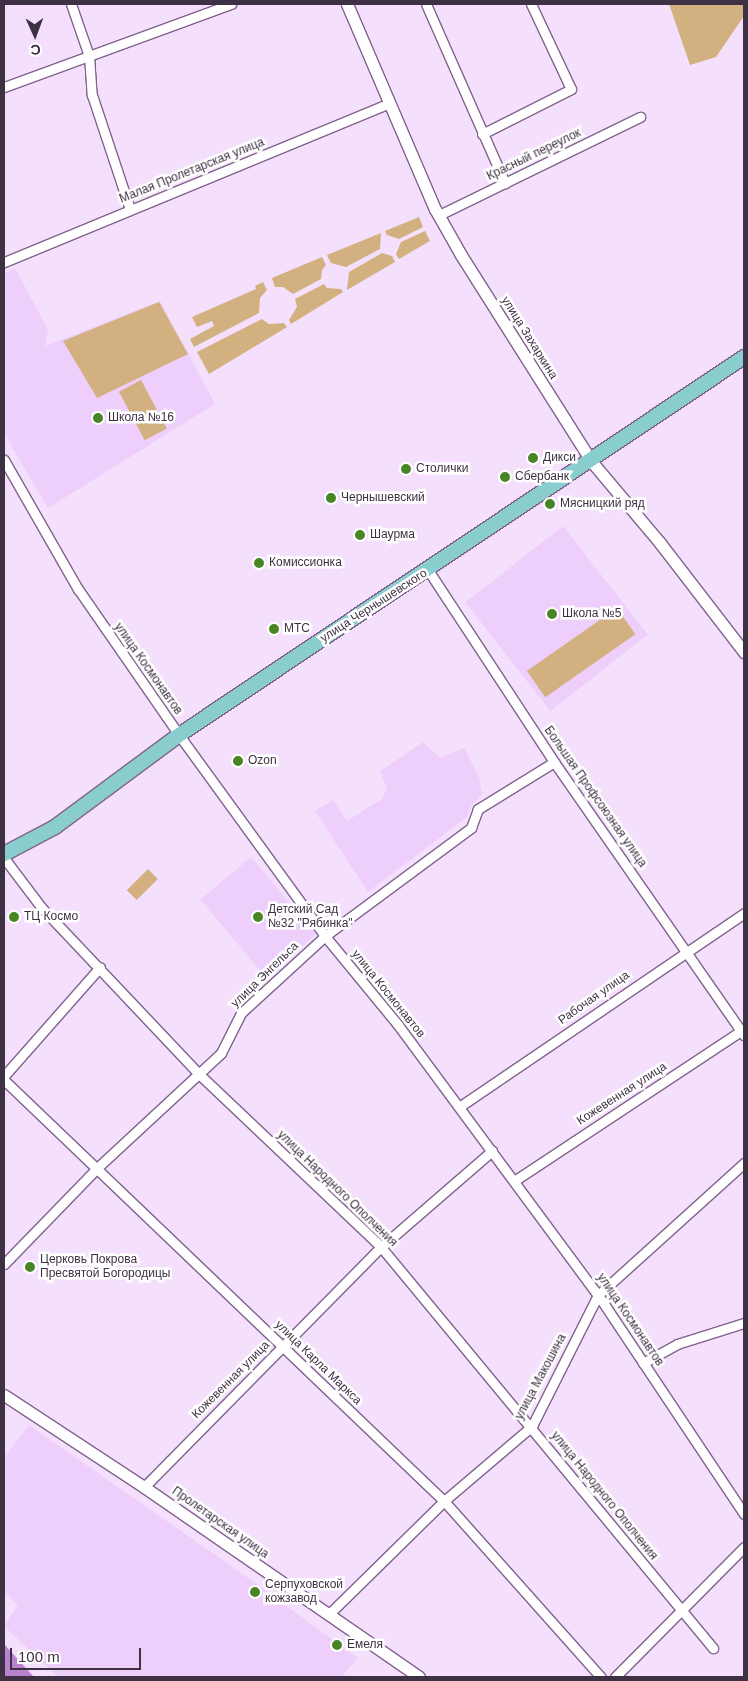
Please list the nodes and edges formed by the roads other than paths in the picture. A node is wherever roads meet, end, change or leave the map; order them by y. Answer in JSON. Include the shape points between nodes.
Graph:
{"nodes":[{"id":1,"x":71,"y":4,"type":"edge"},
{"id":2,"x":231,"y":4,"type":"edge"},
{"id":3,"x":348,"y":4,"type":"edge"},
{"id":4,"x":426,"y":4,"type":"edge"},
{"id":5,"x":531,"y":4,"type":"edge"},
{"id":6,"x":89,"y":56,"type":"junction"},
{"id":7,"x":4,"y":87,"type":"edge"},
{"id":8,"x":389,"y":103,"type":"junction"},
{"id":9,"x":640,"y":117,"type":"dead end"},
{"id":10,"x":482,"y":134,"type":"junction"},
{"id":11,"x":505,"y":184,"type":"junction"},
{"id":12,"x":130,"y":209,"type":"junction"},
{"id":13,"x":439,"y":215,"type":"junction"},
{"id":14,"x":4,"y":262,"type":"edge"},
{"id":15,"x":744,"y":357,"type":"edge"},
{"id":16,"x":4,"y":460,"type":"edge"},
{"id":17,"x":591,"y":461,"type":"junction"},
{"id":18,"x":428,"y":570,"type":"junction"},
{"id":19,"x":744,"y":652,"type":"edge"},
{"id":20,"x":179,"y":735,"type":"junction"},
{"id":21,"x":554,"y":762,"type":"junction"},
{"id":22,"x":4,"y":854,"type":"edge"},
{"id":23,"x":4,"y":858,"type":"edge"},
{"id":24,"x":744,"y":913,"type":"edge"},
{"id":25,"x":325,"y":936,"type":"junction"},
{"id":26,"x":687,"y":949,"type":"junction"},
{"id":27,"x":100,"y":967,"type":"junction"},
{"id":28,"x":743,"y":1032,"type":"edge"},
{"id":29,"x":199,"y":1074,"type":"junction"},
{"id":30,"x":4,"y":1076,"type":"edge"},
{"id":31,"x":4,"y":1080,"type":"edge"},
{"id":32,"x":459,"y":1107,"type":"junction"},
{"id":33,"x":492,"y":1152,"type":"junction"},
{"id":34,"x":744,"y":1163,"type":"edge"},
{"id":35,"x":97,"y":1168,"type":"junction"},
{"id":36,"x":514,"y":1181,"type":"junction"},
{"id":37,"x":381,"y":1247,"type":"junction"},
{"id":38,"x":4,"y":1264,"type":"edge"},
{"id":39,"x":598,"y":1295,"type":"junction"},
{"id":40,"x":744,"y":1323,"type":"edge"},
{"id":41,"x":282,"y":1346,"type":"junction"},
{"id":42,"x":643,"y":1363,"type":"junction"},
{"id":43,"x":4,"y":1395,"type":"edge"},
{"id":44,"x":532,"y":1426,"type":"junction"},
{"id":45,"x":144,"y":1486,"type":"junction"},
{"id":46,"x":444,"y":1501,"type":"junction"},
{"id":47,"x":744,"y":1514,"type":"edge"},
{"id":48,"x":744,"y":1547,"type":"edge"},
{"id":49,"x":681,"y":1611,"type":"junction"},
{"id":50,"x":328,"y":1615,"type":"junction"},
{"id":51,"x":712,"y":1648,"type":"dead end"},
{"id":52,"x":419,"y":1677,"type":"edge"},
{"id":53,"x":601,"y":1677,"type":"edge"},
{"id":54,"x":615,"y":1677,"type":"edge"}],
"edges":[{"from":1,"to":6,"type":"street"},
{"from":2,"to":6,"type":"street"},
{"from":3,"to":8,"type":"street","name":"улица Захаркина"},
{"from":4,"to":10,"type":"street"},
{"from":5,"to":10,"type":"street","via":[[571,90]]},
{"from":6,"to":7,"type":"street"},
{"from":6,"to":12,"type":"street","via":[[92,95]]},
{"from":8,"to":12,"type":"street","name":"Малая Пролетарская улица"},
{"from":8,"to":13,"type":"street","name":"улица Захаркина"},
{"from":9,"to":11,"type":"street","name":"Красный переулок"},
{"from":10,"to":11,"type":"street"},
{"from":11,"to":13,"type":"street","name":"Красный переулок"},
{"from":12,"to":14,"type":"street","name":"Малая Пролетарская улица"},
{"from":13,"to":17,"type":"street","name":"улица Захаркина"},
{"from":15,"to":17,"type":"main road","name":"улица Чернышевского"},
{"from":16,"to":20,"type":"street","name":"улица Космонавтов","via":[[78,589]]},
{"from":17,"to":18,"type":"main road","name":"улица Чернышевского"},
{"from":17,"to":19,"type":"street","name":"улица Захаркина","via":[[660,542]]},
{"from":18,"to":20,"type":"main road","name":"улица Чернышевского"},
{"from":18,"to":21,"type":"street","name":"Большая Профсоюзная улица"},
{"from":20,"to":22,"type":"main road","name":"улица Чернышевского","via":[[55,827]]},
{"from":20,"to":25,"type":"street","name":"улица Космонавтов"},
{"from":21,"to":25,"type":"street","name":"улица Энгельса","via":[[478,810],[471,828]]},
{"from":21,"to":26,"type":"street","name":"Большая Профсоюзная улица"},
{"from":23,"to":27,"type":"street","name":"улица Народного Ополчения","via":[[41,907]]},
{"from":24,"to":26,"type":"street","name":"Рабочая улица"},
{"from":25,"to":29,"type":"street","name":"улица Энгельса","via":[[241,1013],[221,1053]]},
{"from":25,"to":32,"type":"street","name":"улица Космонавтов"},
{"from":26,"to":28,"type":"street","name":"Большая Профсоюзная улица"},
{"from":26,"to":32,"type":"street","name":"Рабочая улица"},
{"from":27,"to":29,"type":"street","name":"улица Народного Ополчения"},
{"from":27,"to":30,"type":"street"},
{"from":28,"to":36,"type":"street","name":"Кожевенная улица"},
{"from":29,"to":35,"type":"street","name":"улица Энгельса"},
{"from":29,"to":37,"type":"street","name":"улица Народного Ополчения"},
{"from":31,"to":35,"type":"street","name":"улица Карла Маркса"},
{"from":32,"to":33,"type":"street","name":"улица Космонавтов"},
{"from":33,"to":36,"type":"street","name":"улица Космонавтов"},
{"from":33,"to":37,"type":"street","name":"Кожевенная улица"},
{"from":34,"to":39,"type":"street","name":"улица Макошина"},
{"from":35,"to":38,"type":"street","name":"улица Энгельса"},
{"from":35,"to":41,"type":"street","name":"улица Карла Маркса"},
{"from":36,"to":39,"type":"street","name":"улица Космонавтов"},
{"from":37,"to":41,"type":"street","name":"Кожевенная улица"},
{"from":37,"to":44,"type":"street","name":"улица Народного Ополчения"},
{"from":39,"to":42,"type":"street","name":"улица Космонавтов"},
{"from":39,"to":44,"type":"street","name":"улица Макошина"},
{"from":40,"to":42,"type":"street","via":[[677,1344]]},
{"from":41,"to":45,"type":"street","name":"Кожевенная улица"},
{"from":41,"to":46,"type":"street","name":"улица Карла Маркса"},
{"from":42,"to":47,"type":"street","name":"улица Космонавтов"},
{"from":43,"to":45,"type":"street","name":"Пролетарская улица"},
{"from":44,"to":46,"type":"street","name":"улица Макошина"},
{"from":44,"to":49,"type":"street","name":"улица Народного Ополчения"},
{"from":45,"to":50,"type":"street","name":"Пролетарская улица"},
{"from":46,"to":50,"type":"street","name":"улица Макошина"},
{"from":46,"to":53,"type":"street","name":"улица Карла Маркса"},
{"from":48,"to":49,"type":"street"},
{"from":49,"to":51,"type":"street","name":"улица Народного Ополчения"},
{"from":49,"to":54,"type":"street"},
{"from":50,"to":52,"type":"street","name":"Пролетарская улица"}]}
